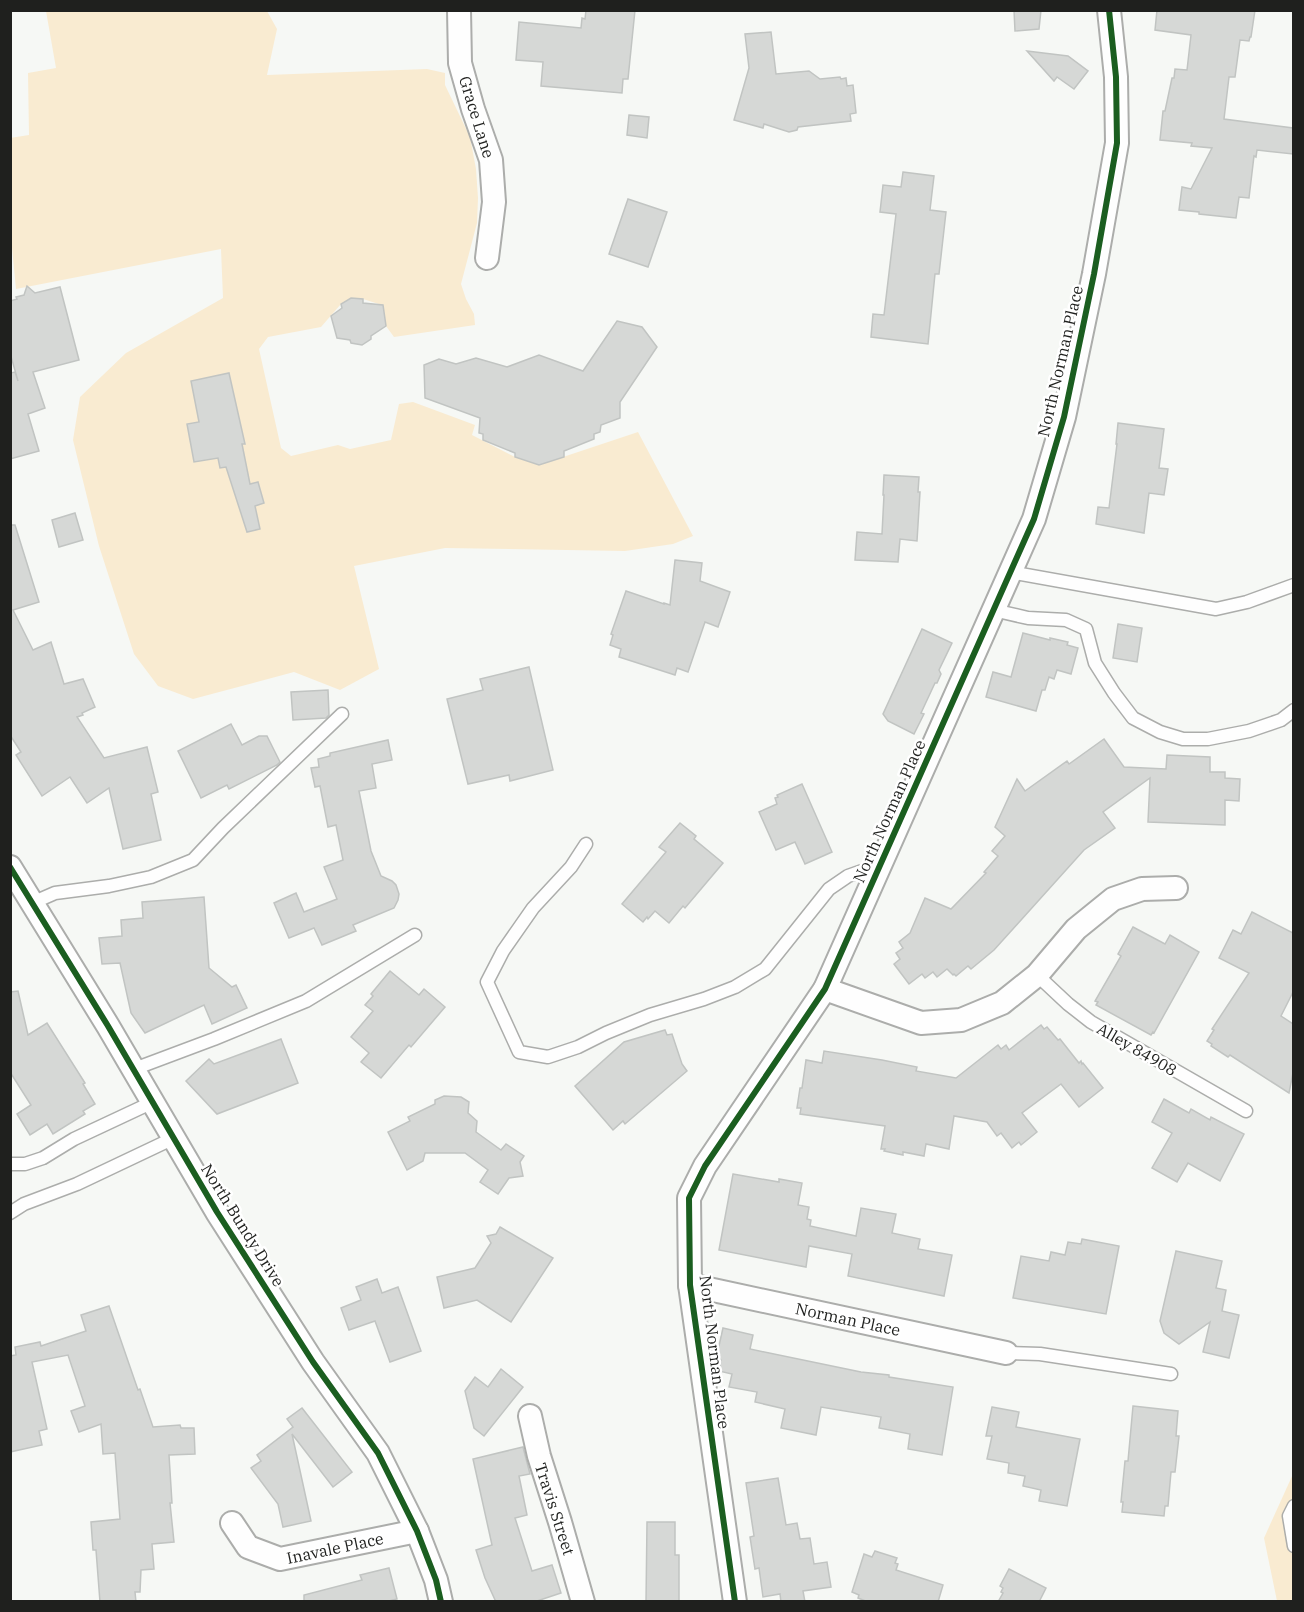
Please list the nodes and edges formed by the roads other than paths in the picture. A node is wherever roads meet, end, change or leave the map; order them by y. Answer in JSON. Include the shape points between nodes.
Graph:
{"nodes":[{"id":1,"x":459,"y":10,"type":"edge"},
{"id":2,"x":1109,"y":10,"type":"edge"},
{"id":3,"x":487,"y":258,"type":"dead end"},
{"id":4,"x":1010,"y":572,"type":"junction"},
{"id":5,"x":1293,"y":585,"type":"edge"},
{"id":6,"x":993,"y":610,"type":"junction"},
{"id":7,"x":1293,"y":710,"type":"edge"},
{"id":8,"x":342,"y":714,"type":"dead end"},
{"id":9,"x":586,"y":844,"type":"dead end"},
{"id":10,"x":880,"y":864,"type":"junction"},
{"id":11,"x":10,"y":867,"type":"edge"},
{"id":12,"x":1176,"y":888,"type":"dead end"},
{"id":13,"x":32,"y":903,"type":"junction"},
{"id":14,"x":416,"y":935,"type":"dead end"},
{"id":15,"x":1038,"y":975,"type":"junction"},
{"id":16,"x":825,"y":989,"type":"junction"},
{"id":17,"x":134,"y":1069,"type":"junction"},
{"id":18,"x":153,"y":1102,"type":"junction"},
{"id":19,"x":1246,"y":1111,"type":"dead end"},
{"id":20,"x":174,"y":1138,"type":"junction"},
{"id":21,"x":10,"y":1164,"type":"edge"},
{"id":22,"x":10,"y":1213,"type":"edge"},
{"id":23,"x":690,"y":1285,"type":"junction"},
{"id":24,"x":1006,"y":1353,"type":"joint"},
{"id":25,"x":1171,"y":1374,"type":"dead end"},
{"id":26,"x":530,"y":1416,"type":"dead end"},
{"id":27,"x":1293,"y":1506,"type":"edge"},
{"id":28,"x":232,"y":1523,"type":"dead end"},
{"id":29,"x":417,"y":1531,"type":"junction"},
{"id":30,"x":1293,"y":1546,"type":"edge"},
{"id":31,"x":441,"y":1602,"type":"edge"},
{"id":32,"x":583,"y":1602,"type":"edge"},
{"id":33,"x":735,"y":1602,"type":"edge"}],
"edges":[{"from":1,"to":3,"type":"street","name":"Grace Lane","via":[[460,63],[491,160],[494,202]]},
{"from":2,"to":4,"type":"street","name":"North Norman Place","via":[[1117,143],[1097,259],[1064,417],[1034,519]]},
{"from":4,"to":5,"type":"lane","via":[[1216,609]]},
{"from":4,"to":6,"type":"street","name":"North Norman Place"},
{"from":6,"to":7,"type":"lane","via":[[1028,618],[1066,620],[1086,629],[1095,663],[1133,718],[1183,740],[1208,740],[1249,731],[1281,720]]},
{"from":6,"to":10,"type":"street","name":"North Norman Place"},
{"from":8,"to":13,"type":"lane","via":[[194,860],[151,877],[55,893]]},
{"from":9,"to":10,"type":"lane","via":[[571,867],[533,908],[487,982],[519,1052],[548,1057],[650,1014],[735,987],[765,969],[829,890],[848,876]]},
{"from":10,"to":16,"type":"street","name":"North Norman Place"},
{"from":11,"to":13,"type":"street","name":"North Bundy Drive"},
{"from":12,"to":15,"type":"street","via":[[1142,890],[1113,899],[1076,929]]},
{"from":13,"to":17,"type":"street","name":"North Bundy Drive"},
{"from":14,"to":17,"type":"lane","via":[[306,1001]]},
{"from":15,"to":16,"type":"street","via":[[1002,1003],[961,1020],[921,1023]]},
{"from":15,"to":19,"type":"lane","name":"Alley 84908","via":[[1091,1022]]},
{"from":16,"to":23,"type":"street","name":"North Norman Place","via":[[705,1166],[689,1198]]},
{"from":17,"to":18,"type":"street","name":"North Bundy Drive"},
{"from":18,"to":20,"type":"street","name":"North Bundy Drive"},
{"from":18,"to":21,"type":"lane","via":[[43,1158]]},
{"from":20,"to":22,"type":"lane"},
{"from":20,"to":29,"type":"street","name":"North Bundy Drive","via":[[313,1362],[378,1453]]},
{"from":23,"to":24,"type":"street","name":"Norman Place"},
{"from":23,"to":33,"type":"street","name":"North Norman Place"},
{"from":24,"to":25,"type":"lane","via":[[1040,1354]]},
{"from":26,"to":32,"type":"street","name":"Travis Street"},
{"from":27,"to":30,"type":"lane","via":[[1289,1516]]},
{"from":28,"to":29,"type":"street","name":"Inavale Place","via":[[248,1547],[280,1559]]},
{"from":29,"to":31,"type":"street","name":"North Bundy Drive"}]}
